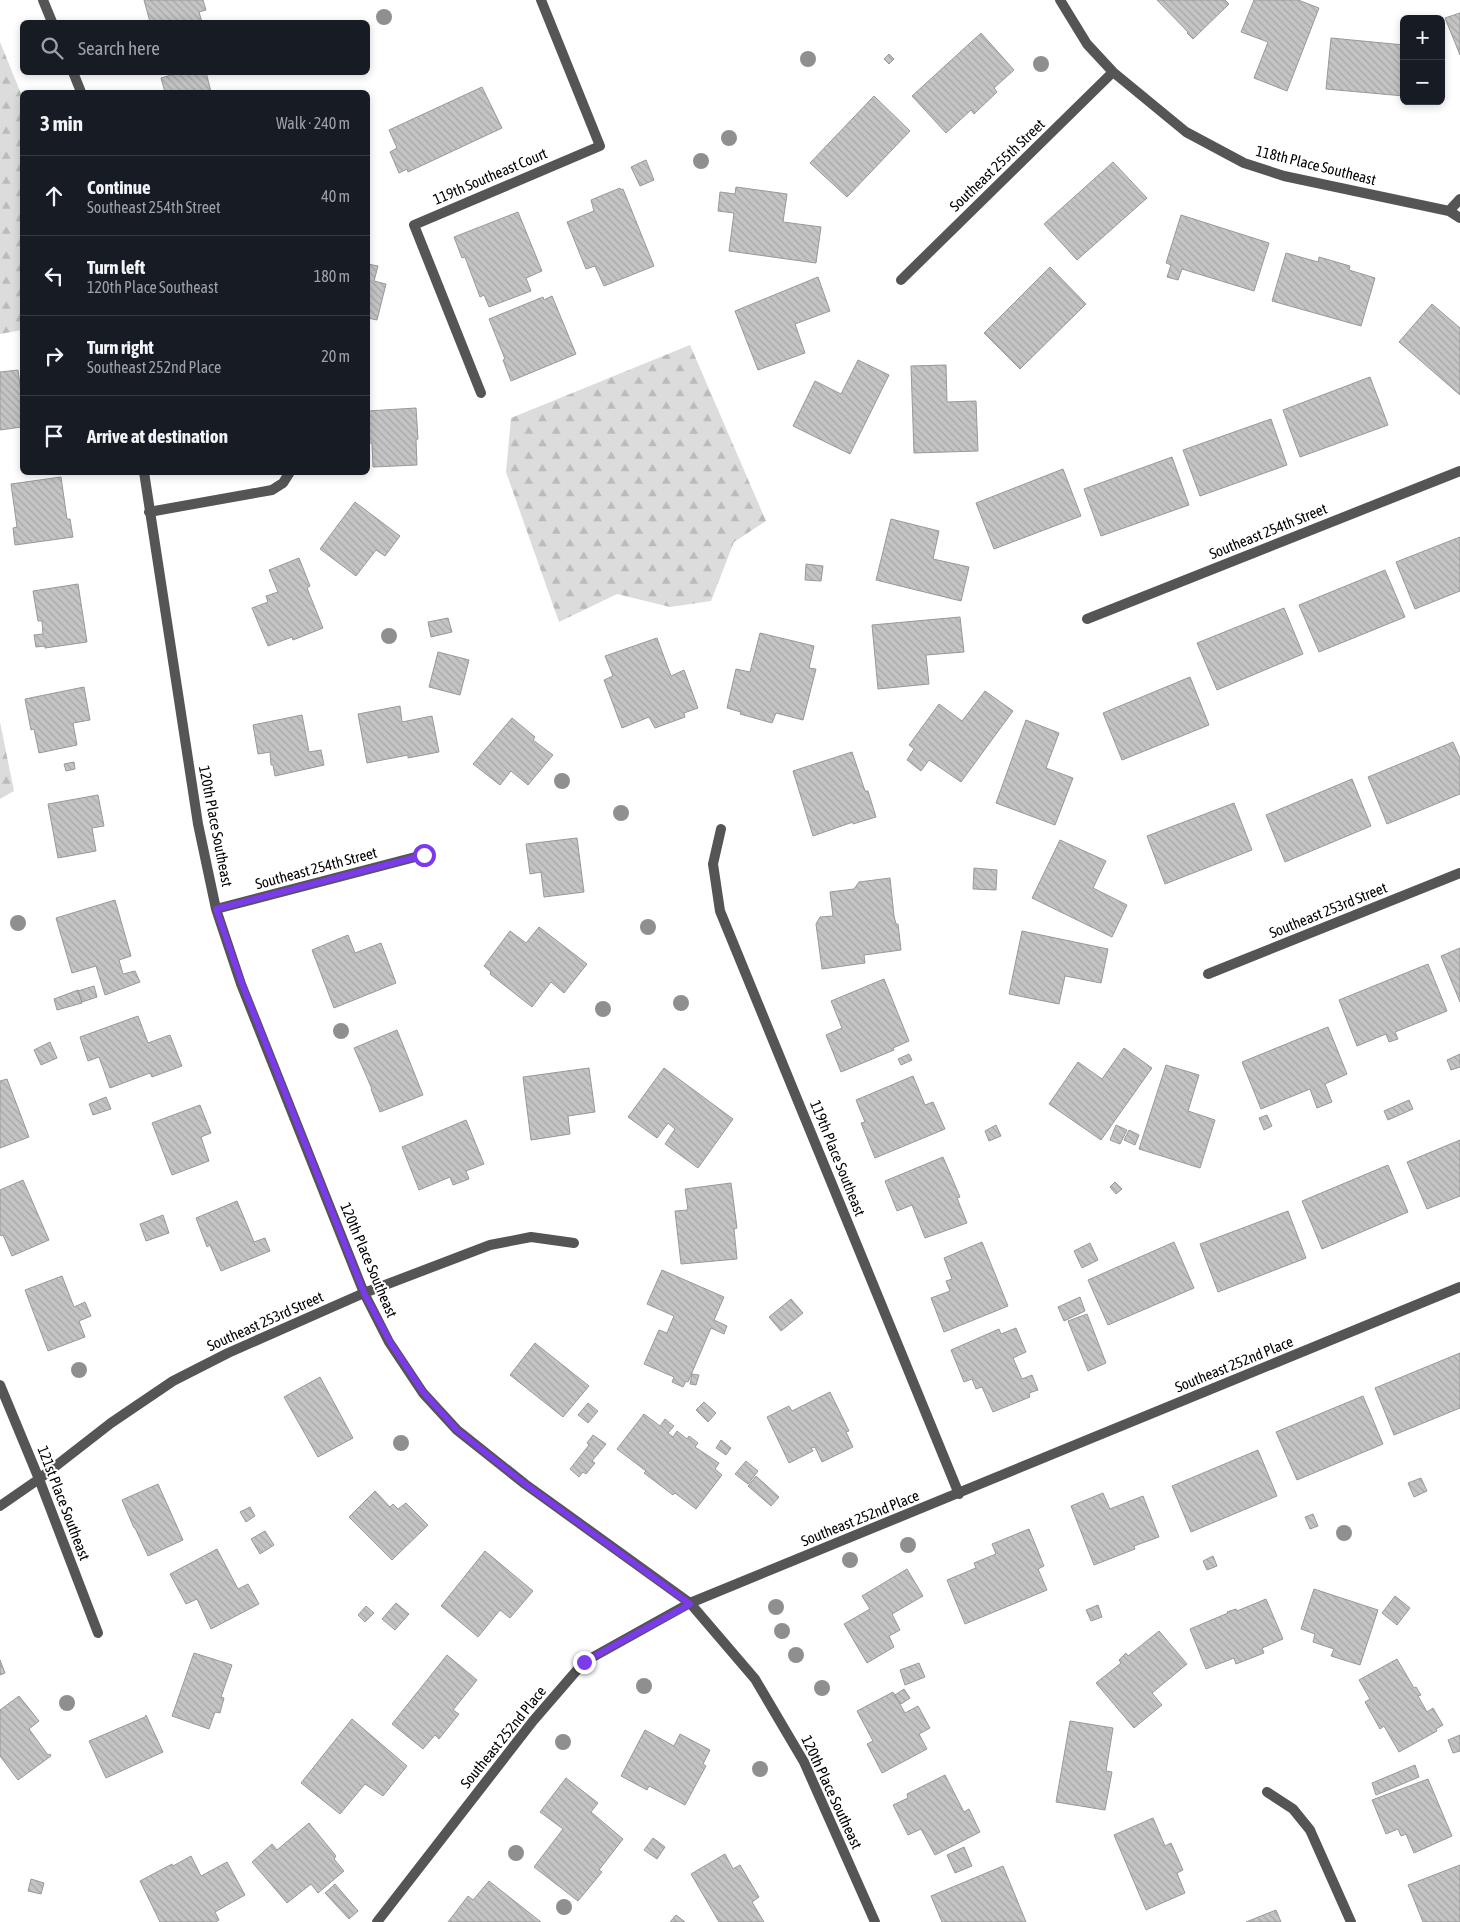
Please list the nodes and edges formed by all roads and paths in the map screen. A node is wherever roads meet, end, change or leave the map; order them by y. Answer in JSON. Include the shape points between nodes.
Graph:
{"nodes":[{"id":1,"x":43,"y":0,"type":"edge"},
{"id":2,"x":542,"y":0,"type":"edge"},
{"id":3,"x":1060,"y":0,"type":"edge"},
{"id":4,"x":51,"y":20,"type":"edge"},
{"id":5,"x":1114,"y":72,"type":"junction"},
{"id":6,"x":74,"y":75,"type":"edge"},
{"id":7,"x":80,"y":90,"type":"edge"},
{"id":8,"x":1460,"y":199,"type":"edge"},
{"id":9,"x":1450,"y":211,"type":"junction"},
{"id":10,"x":1460,"y":218,"type":"edge"},
{"id":11,"x":901,"y":280,"type":"dead end"},
{"id":12,"x":481,"y":393,"type":"dead end"},
{"id":13,"x":1460,"y":471,"type":"edge"},
{"id":14,"x":144,"y":475,"type":"edge"},
{"id":15,"x":288,"y":475,"type":"edge"},
{"id":16,"x":149,"y":512,"type":"junction"},
{"id":17,"x":1087,"y":619,"type":"dead end"},
{"id":18,"x":721,"y":829,"type":"dead end"},
{"id":19,"x":424,"y":855,"type":"dead end"},
{"id":20,"x":1460,"y":873,"type":"edge"},
{"id":21,"x":216,"y":909,"type":"junction"},
{"id":22,"x":1208,"y":974,"type":"dead end"},
{"id":23,"x":574,"y":1243,"type":"dead end"},
{"id":24,"x":1460,"y":1287,"type":"edge"},
{"id":25,"x":364,"y":1293,"type":"junction"},
{"id":26,"x":0,"y":1385,"type":"edge"},
{"id":27,"x":39,"y":1479,"type":"junction"},
{"id":28,"x":959,"y":1494,"type":"junction"},
{"id":29,"x":0,"y":1506,"type":"edge"},
{"id":30,"x":690,"y":1604,"type":"junction"},
{"id":31,"x":98,"y":1633,"type":"dead end"},
{"id":32,"x":1267,"y":1792,"type":"dead end"},
{"id":33,"x":377,"y":1922,"type":"edge"},
{"id":34,"x":875,"y":1922,"type":"edge"},
{"id":35,"x":1351,"y":1922,"type":"edge"}],
"edges":[{"from":1,"to":4,"type":"street"},
{"from":2,"to":12,"type":"street","name":"119th Southeast Court","via":[[600,146],[414,225]]},
{"from":3,"to":5,"type":"street","name":"118th Place Southeast","via":[[1087,44]]},
{"from":5,"to":9,"type":"street","name":"118th Place Southeast","via":[[1186,132],[1244,163],[1284,176]]},
{"from":5,"to":11,"type":"street","name":"Southeast 255th Street"},
{"from":6,"to":7,"type":"street"},
{"from":8,"to":9,"type":"street"},
{"from":9,"to":10,"type":"street"},
{"from":13,"to":17,"type":"street","name":"Southeast 254th Street"},
{"from":14,"to":16,"type":"street","name":"120th Place Southeast"},
{"from":15,"to":16,"type":"street","via":[[272,490]]},
{"from":16,"to":21,"type":"street","name":"120th Place Southeast","via":[[198,824]]},
{"from":18,"to":28,"type":"street","name":"119th Place Southeast","via":[[714,864],[720,911]]},
{"from":19,"to":21,"type":"street","name":"Southeast 254th Street"},
{"from":20,"to":22,"type":"street","name":"Southeast 253rd Street"},
{"from":21,"to":25,"type":"street","name":"120th Place Southeast","via":[[242,984]]},
{"from":23,"to":25,"type":"street","name":"Southeast 253rd Street","via":[[531,1237],[490,1245]]},
{"from":24,"to":28,"type":"street","name":"Southeast 252nd Place"},
{"from":25,"to":27,"type":"street","name":"Southeast 253rd Street","via":[[173,1381],[111,1423]]},
{"from":25,"to":30,"type":"street","name":"120th Place Southeast","via":[[390,1342],[423,1392],[457,1430],[525,1484]]},
{"from":26,"to":27,"type":"street","name":"121st Place Southeast"},
{"from":27,"to":29,"type":"street","name":"Southeast 253rd Street"},
{"from":27,"to":31,"type":"street","name":"121st Place Southeast"},
{"from":28,"to":30,"type":"street","name":"Southeast 252nd Place"},
{"from":30,"to":33,"type":"street","name":"Southeast 252nd Place","via":[[584,1662],[533,1721]]},
{"from":30,"to":34,"type":"street","name":"120th Place Southeast","via":[[755,1679],[804,1762]]},
{"from":32,"to":35,"type":"street","via":[[1293,1809],[1310,1830]]}]}
